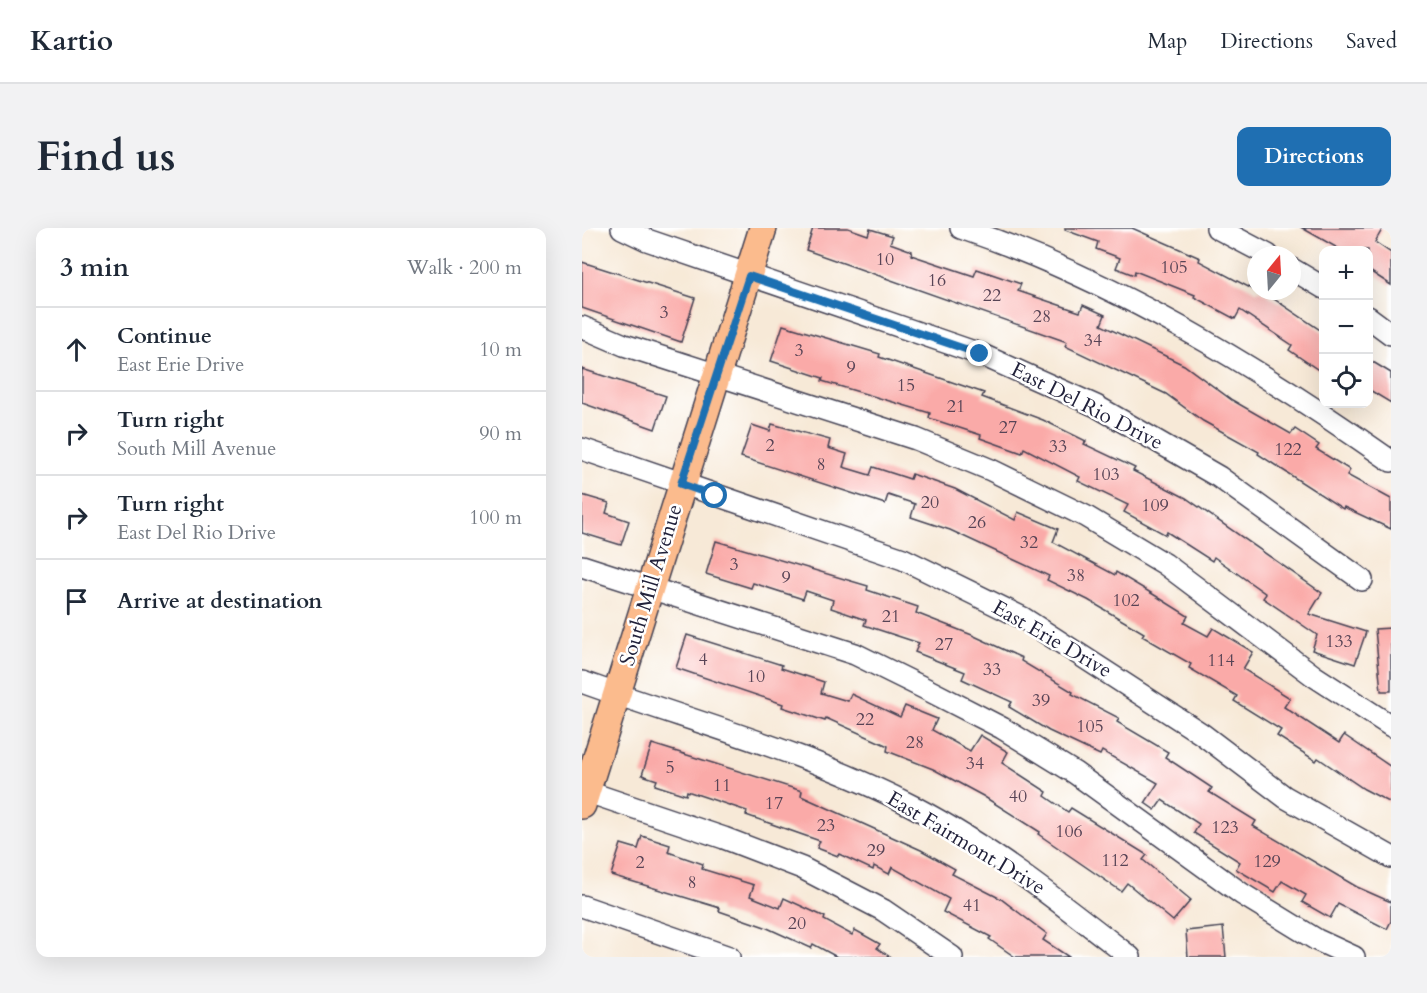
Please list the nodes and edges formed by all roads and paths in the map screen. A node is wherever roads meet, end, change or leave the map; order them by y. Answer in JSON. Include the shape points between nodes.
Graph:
{"nodes":[{"id":1,"x":622,"y":228,"type":"edge"},
{"id":2,"x":764,"y":228,"type":"edge"},
{"id":3,"x":961,"y":228,"type":"edge"},
{"id":4,"x":1216,"y":228,"type":"edge"},
{"id":5,"x":1251,"y":246,"type":"edge"},
{"id":6,"x":1301,"y":275,"type":"edge"},
{"id":7,"x":749,"y":276,"type":"junction"},
{"id":8,"x":1319,"y":286,"type":"edge"},
{"id":9,"x":1373,"y":320,"type":"edge"},
{"id":10,"x":582,"y":327,"type":"edge"},
{"id":11,"x":1391,"y":333,"type":"edge"},
{"id":12,"x":717,"y":375,"type":"junction"},
{"id":13,"x":582,"y":449,"type":"edge"},
{"id":14,"x":1391,"y":461,"type":"edge"},
{"id":15,"x":681,"y":484,"type":"junction"},
{"id":16,"x":582,"y":566,"type":"edge"},
{"id":17,"x":1362,"y":580,"type":"dead end"},
{"id":18,"x":650,"y":587,"type":"junction"},
{"id":19,"x":582,"y":682,"type":"edge"},
{"id":20,"x":617,"y":695,"type":"junction"},
{"id":21,"x":1391,"y":726,"type":"edge"},
{"id":22,"x":583,"y":795,"type":"edge"},
{"id":23,"x":1391,"y":857,"type":"edge"},
{"id":24,"x":582,"y":906,"type":"edge"},
{"id":25,"x":729,"y":957,"type":"edge"},
{"id":26,"x":952,"y":957,"type":"edge"},
{"id":27,"x":1131,"y":957,"type":"edge"},
{"id":28,"x":1354,"y":957,"type":"edge"}],
"edges":[{"from":1,"to":7,"type":"street","name":"East Del Rio Drive"},
{"from":2,"to":7,"type":"main road","name":"South Mill Avenue"},
{"from":3,"to":14,"type":"street","via":[[1041,258],[1169,321],[1240,360]]},
{"from":4,"to":5,"type":"street"},
{"from":6,"to":8,"type":"street"},
{"from":7,"to":12,"type":"main road","name":"South Mill Avenue"},
{"from":7,"to":17,"type":"street","name":"East Del Rio Drive","via":[[980,354],[1096,406],[1220,477]]},
{"from":9,"to":11,"type":"street"},
{"from":10,"to":12,"type":"street"},
{"from":12,"to":15,"type":"main road","name":"South Mill Avenue"},
{"from":12,"to":21,"type":"street","via":[[916,439],[1085,516],[1165,564],[1314,676]]},
{"from":13,"to":15,"type":"street","name":"East Erie Drive"},
{"from":15,"to":18,"type":"main road","name":"South Mill Avenue"},
{"from":15,"to":23,"type":"street","name":"East Erie Drive","via":[[903,559],[1023,618],[1202,734],[1285,797]]},
{"from":16,"to":18,"type":"street"},
{"from":18,"to":20,"type":"main road","name":"South Mill Avenue"},
{"from":18,"to":28,"type":"street","via":[[855,654],[1002,728],[1075,773],[1242,894],[1317,940]]},
{"from":19,"to":20,"type":"street","name":"East Fairmont Drive"},
{"from":20,"to":22,"type":"main road","name":"South Mill Avenue"},
{"from":20,"to":27,"type":"street","name":"East Fairmont Drive","via":[[800,755],[914,807],[1031,879]]},
{"from":22,"to":26,"type":"street","via":[[724,838],[802,868],[883,910]]},
{"from":24,"to":25,"type":"street"}]}
